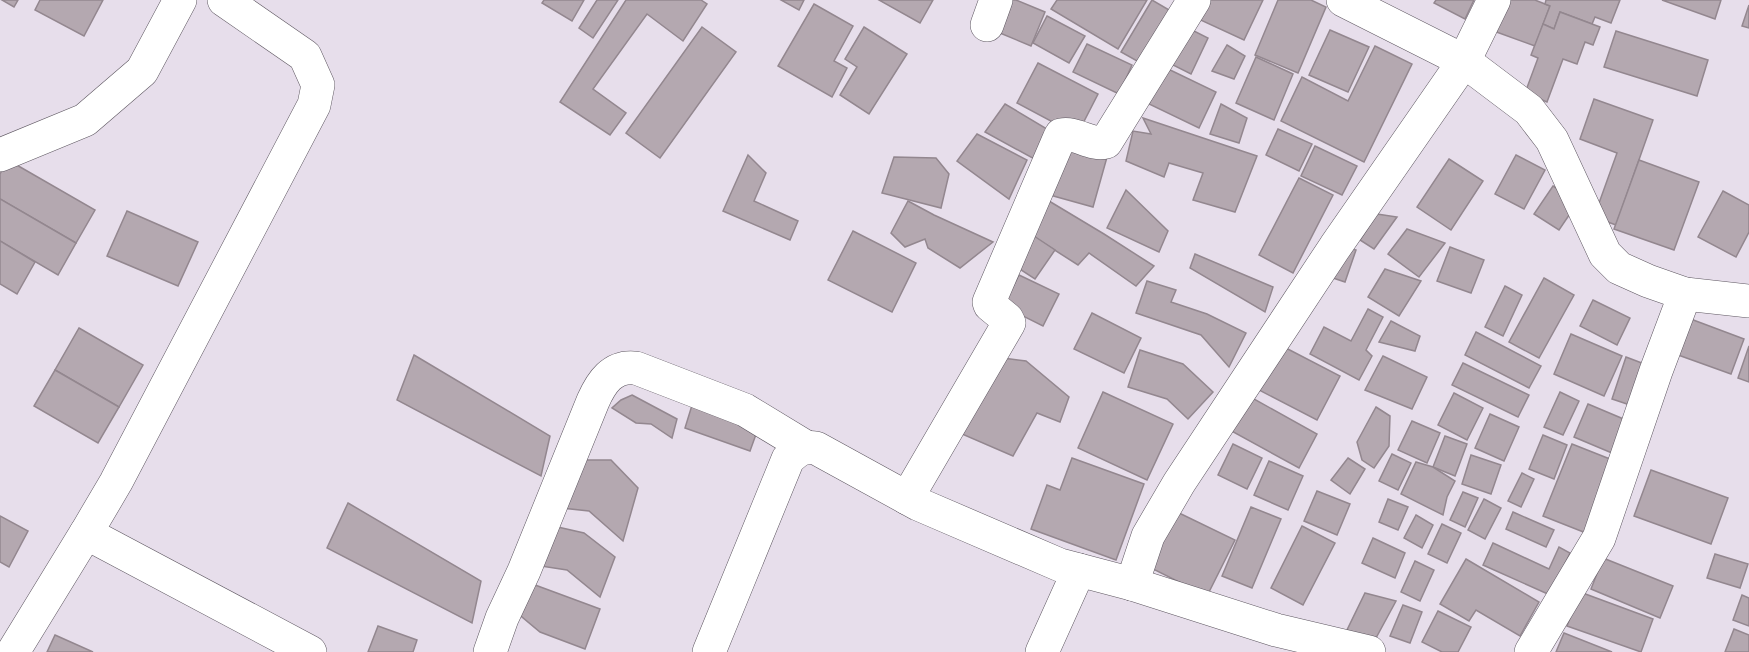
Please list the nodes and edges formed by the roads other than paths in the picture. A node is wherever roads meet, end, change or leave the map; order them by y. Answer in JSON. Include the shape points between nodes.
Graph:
{"nodes":[{"id":1,"x":180,"y":0,"type":"edge"},
{"id":2,"x":224,"y":0,"type":"edge"},
{"id":3,"x":1194,"y":0,"type":"edge"},
{"id":4,"x":1343,"y":0,"type":"edge"},
{"id":5,"x":1494,"y":0,"type":"edge"},
{"id":6,"x":1464,"y":61,"type":"junction"},
{"id":7,"x":0,"y":155,"type":"edge"},
{"id":8,"x":1685,"y":294,"type":"junction"},
{"id":9,"x":1749,"y":301,"type":"edge"},
{"id":10,"x":806,"y":447,"type":"junction"},
{"id":11,"x":907,"y":498,"type":"junction"},
{"id":12,"x":86,"y":533,"type":"junction"},
{"id":13,"x":1079,"y":570,"type":"junction"},
{"id":14,"x":1131,"y":584,"type":"junction"},
{"id":15,"x":289,"y":647,"type":"edge"},
{"id":16,"x":13,"y":652,"type":"edge"},
{"id":17,"x":490,"y":652,"type":"edge"},
{"id":18,"x":709,"y":652,"type":"edge"},
{"id":19,"x":1042,"y":652,"type":"edge"},
{"id":20,"x":1369,"y":652,"type":"edge"},
{"id":21,"x":1531,"y":652,"type":"edge"}],
"edges":[{"from":1,"to":7,"type":"street","via":[[142,71],[85,120]]},
{"from":2,"to":12,"type":"street","via":[[305,56],[318,85],[314,105],[117,482]]},
{"from":3,"to":11,"type":"street","via":[[1106,142],[1099,144],[1061,135],[989,302],[1009,323]]},
{"from":4,"to":6,"type":"street"},
{"from":5,"to":6,"type":"street"},
{"from":6,"to":8,"type":"street","via":[[1529,110],[1552,140],[1605,254],[1619,268]]},
{"from":6,"to":14,"type":"street","via":[[1179,483],[1149,536]]},
{"from":8,"to":9,"type":"street"},
{"from":8,"to":21,"type":"street","via":[[1599,538]]},
{"from":10,"to":11,"type":"street","via":[[816,448]]},
{"from":10,"to":17,"type":"street","via":[[745,410],[636,368],[616,371],[601,383],[592,401]]},
{"from":10,"to":18,"type":"street","via":[[788,459]]},
{"from":11,"to":13,"type":"street"},
{"from":12,"to":15,"type":"street"},
{"from":12,"to":16,"type":"street"},
{"from":13,"to":14,"type":"street"},
{"from":13,"to":19,"type":"street"},
{"from":14,"to":20,"type":"street","via":[[1276,630]]}]}
